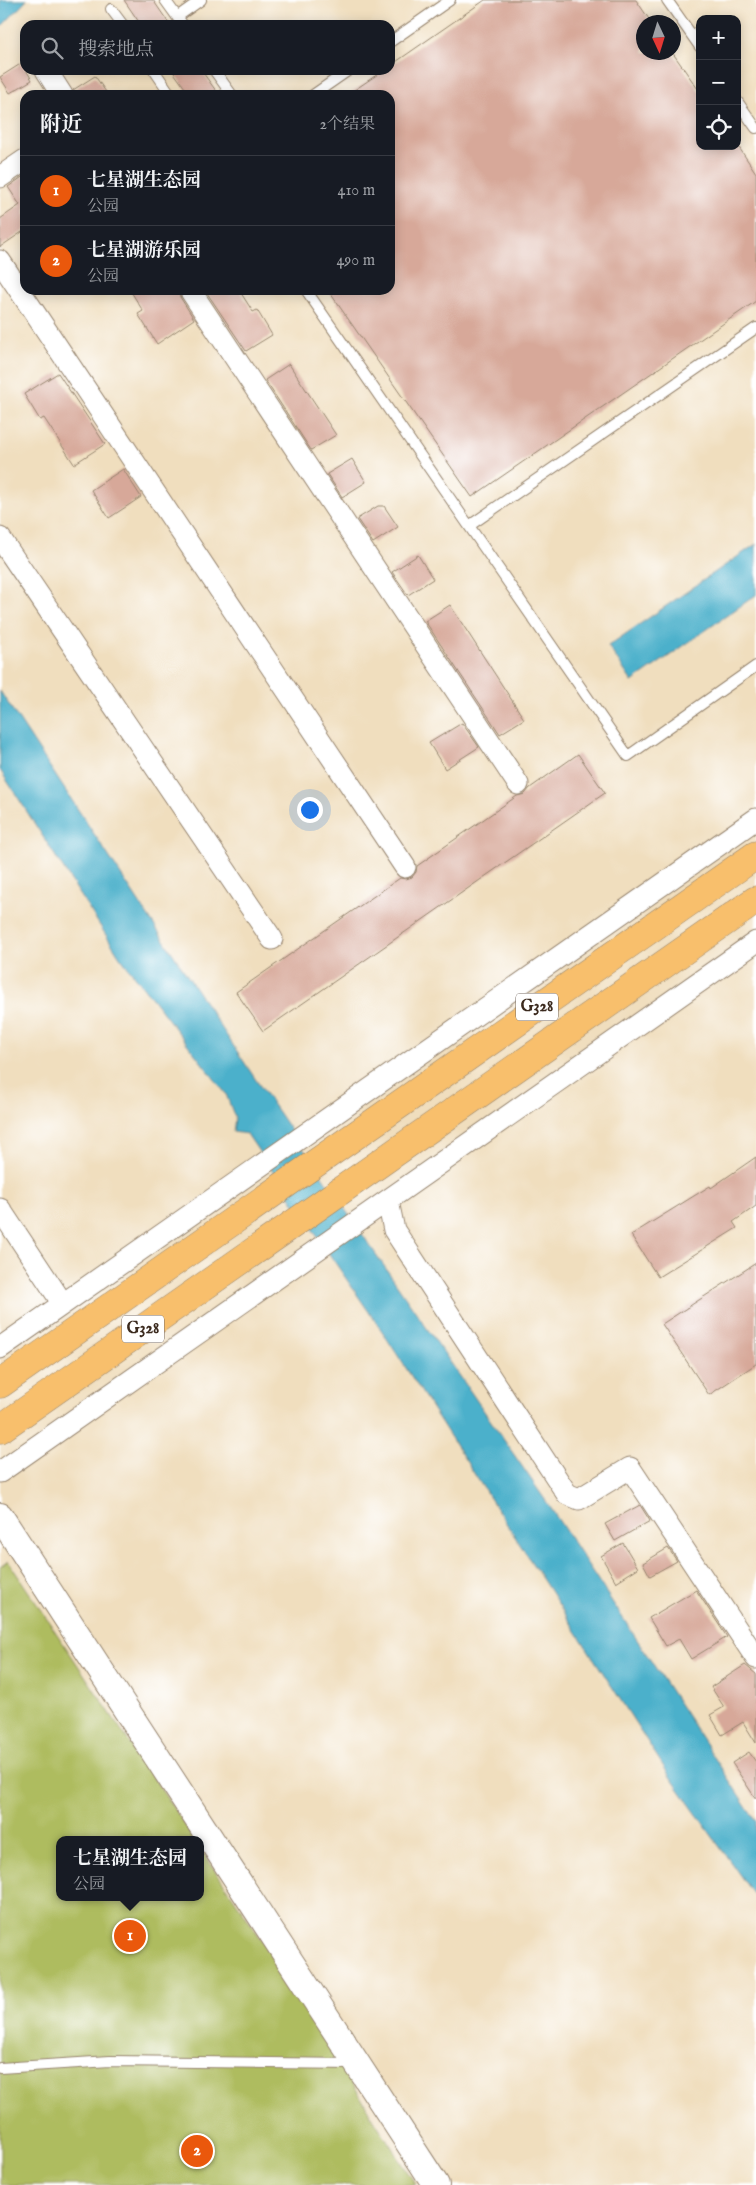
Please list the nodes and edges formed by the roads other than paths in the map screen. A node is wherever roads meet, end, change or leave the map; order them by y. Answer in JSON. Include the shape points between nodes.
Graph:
{"nodes":[{"id":1,"x":165,"y":0,"type":"edge"},
{"id":2,"x":200,"y":0,"type":"edge"},
{"id":3,"x":450,"y":0,"type":"edge"},
{"id":4,"x":667,"y":0,"type":"edge"},
{"id":5,"x":111,"y":9,"type":"dead end"},
{"id":6,"x":119,"y":20,"type":"edge"},
{"id":7,"x":179,"y":20,"type":"edge"},
{"id":8,"x":181,"y":20,"type":"edge"},
{"id":9,"x":395,"y":38,"type":"edge"},
{"id":10,"x":696,"y":41,"type":"edge"},
{"id":11,"x":49,"y":75,"type":"edge"},
{"id":12,"x":157,"y":75,"type":"edge"},
{"id":13,"x":218,"y":75,"type":"edge"},
{"id":14,"x":342,"y":75,"type":"edge"},
{"id":15,"x":59,"y":90,"type":"edge"},
{"id":16,"x":168,"y":90,"type":"edge"},
{"id":17,"x":228,"y":90,"type":"edge"},
{"id":18,"x":320,"y":90,"type":"edge"},
{"id":19,"x":740,"y":105,"type":"edge"},
{"id":20,"x":756,"y":128,"type":"edge"},
{"id":21,"x":20,"y":163,"type":"edge"},
{"id":22,"x":0,"y":177,"type":"edge"},
{"id":23,"x":0,"y":261,"type":"edge"},
{"id":24,"x":20,"y":291,"type":"edge"},
{"id":25,"x":23,"y":295,"type":"edge"},
{"id":26,"x":193,"y":295,"type":"edge"},
{"id":27,"x":309,"y":295,"type":"edge"},
{"id":28,"x":756,"y":328,"type":"edge"},
{"id":29,"x":469,"y":526,"type":"junction"},
{"id":30,"x":0,"y":538,"type":"edge"},
{"id":31,"x":756,"y":666,"type":"edge"},
{"id":32,"x":518,"y":784,"type":"dead end"},
{"id":33,"x":756,"y":819,"type":"edge"},
{"id":34,"x":756,"y":856,"type":"edge"},
{"id":35,"x":405,"y":867,"type":"dead end"},
{"id":36,"x":756,"y":900,"type":"edge"},
{"id":37,"x":272,"y":939,"type":"dead end"},
{"id":38,"x":756,"y":942,"type":"edge"},
{"id":39,"x":388,"y":1201,"type":"junction"},
{"id":40,"x":0,"y":1209,"type":"edge"},
{"id":41,"x":63,"y":1304,"type":"junction"},
{"id":42,"x":0,"y":1348,"type":"edge"},
{"id":43,"x":0,"y":1384,"type":"edge"},
{"id":44,"x":0,"y":1429,"type":"edge"},
{"id":45,"x":0,"y":1472,"type":"edge"},
{"id":46,"x":0,"y":1516,"type":"edge"},
{"id":47,"x":756,"y":1658,"type":"edge"},
{"id":48,"x":357,"y":2064,"type":"junction"},
{"id":49,"x":0,"y":2068,"type":"edge"},
{"id":50,"x":436,"y":2185,"type":"edge"}],
"edges":[{"from":1,"to":7,"type":"lane"},
{"from":2,"to":8,"type":"lane"},
{"from":3,"to":9,"type":"lane"},
{"from":4,"to":10,"type":"lane"},
{"from":5,"to":6,"type":"lane"},
{"from":11,"to":15,"type":"street"},
{"from":12,"to":16,"type":"lane"},
{"from":13,"to":17,"type":"lane"},
{"from":14,"to":18,"type":"lane"},
{"from":19,"to":20,"type":"lane"},
{"from":21,"to":22,"type":"street"},
{"from":23,"to":24,"type":"street"},
{"from":25,"to":35,"type":"street"},
{"from":26,"to":32,"type":"street"},
{"from":27,"to":29,"type":"lane"},
{"from":28,"to":29,"type":"lane"},
{"from":29,"to":31,"type":"lane","via":[[628,756]]},
{"from":30,"to":37,"type":"street"},
{"from":33,"to":41,"type":"street"},
{"from":34,"to":43,"type":"highway","number":"G328"},
{"from":36,"to":44,"type":"highway","number":"G328"},
{"from":38,"to":39,"type":"street"},
{"from":39,"to":45,"type":"street"},
{"from":39,"to":47,"type":"street","via":[[394,1230],[567,1494],[579,1499],[630,1468]]},
{"from":40,"to":41,"type":"street"},
{"from":41,"to":42,"type":"street"},
{"from":46,"to":48,"type":"street"},
{"from":48,"to":49,"type":"lane","via":[[110,2061]]},
{"from":48,"to":50,"type":"street"}]}
